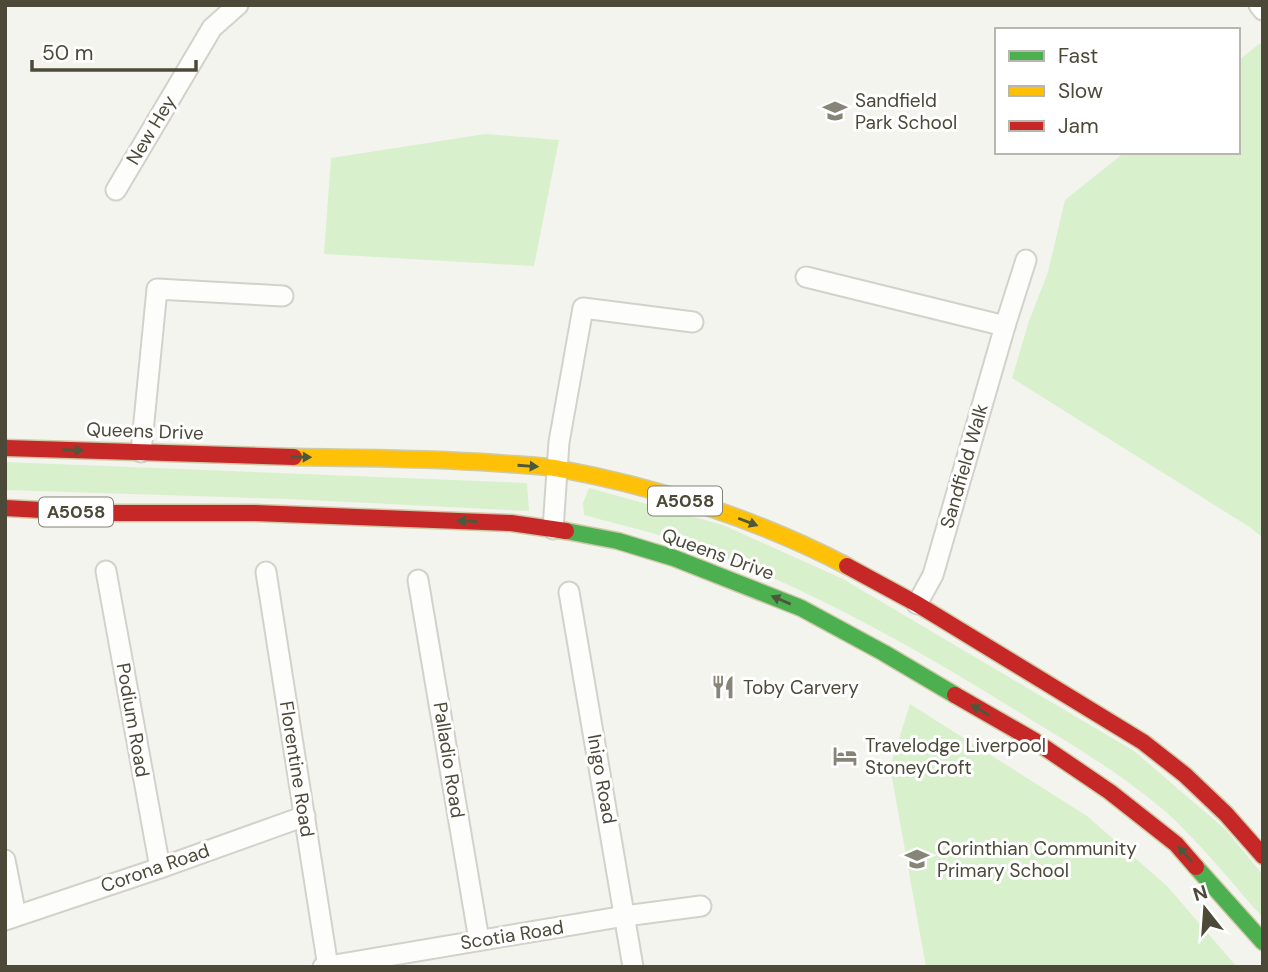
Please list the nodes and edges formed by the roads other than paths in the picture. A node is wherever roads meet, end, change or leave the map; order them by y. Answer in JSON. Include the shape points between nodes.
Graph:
{"nodes":[{"id":1,"x":238,"y":5,"type":"edge"},
{"id":2,"x":1259,"y":5,"type":"edge"},
{"id":3,"x":1263,"y":10,"type":"edge"},
{"id":4,"x":116,"y":190,"type":"dead end"},
{"id":5,"x":1026,"y":260,"type":"dead end"},
{"id":6,"x":806,"y":277,"type":"dead end"},
{"id":7,"x":283,"y":296,"type":"dead end"},
{"id":8,"x":693,"y":322,"type":"dead end"},
{"id":9,"x":1005,"y":326,"type":"junction"},
{"id":10,"x":5,"y":448,"type":"edge"},
{"id":11,"x":141,"y":452,"type":"junction"},
{"id":12,"x":558,"y":468,"type":"junction"},
{"id":13,"x":5,"y":508,"type":"edge"},
{"id":14,"x":553,"y":529,"type":"junction"},
{"id":15,"x":106,"y":571,"type":"dead end"},
{"id":16,"x":266,"y":572,"type":"dead end"},
{"id":17,"x":418,"y":580,"type":"dead end"},
{"id":18,"x":569,"y":592,"type":"dead end"},
{"id":19,"x":918,"y":604,"type":"junction"},
{"id":20,"x":305,"y":816,"type":"junction"},
{"id":21,"x":1263,"y":856,"type":"edge"},
{"id":22,"x":5,"y":860,"type":"edge"},
{"id":23,"x":160,"y":868,"type":"junction"},
{"id":24,"x":701,"y":906,"type":"dead end"},
{"id":25,"x":625,"y":916,"type":"junction"},
{"id":26,"x":11,"y":918,"type":"edge"},
{"id":27,"x":478,"y":940,"type":"junction"},
{"id":28,"x":1263,"y":942,"type":"edge"},
{"id":29,"x":326,"y":966,"type":"edge"},
{"id":30,"x":634,"y":967,"type":"edge"}],
"edges":[{"from":1,"to":4,"type":"street","name":"New Hey","via":[[212,28]]},
{"from":2,"to":3,"type":"street"},
{"from":5,"to":9,"type":"street","name":"Sandfield Walk"},
{"from":6,"to":9,"type":"street"},
{"from":7,"to":11,"type":"street","via":[[157,289]]},
{"from":8,"to":12,"type":"street","via":[[583,308]]},
{"from":9,"to":19,"type":"street","name":"Sandfield Walk","via":[[933,575]]},
{"from":10,"to":11,"type":"highway","name":"Queens Drive","number":"A5058","one_way":true},
{"from":11,"to":12,"type":"highway","name":"Queens Drive","number":"A5058","one_way":true,"via":[[439,459]]},
{"from":12,"to":14,"type":"street"},
{"from":12,"to":19,"type":"highway","name":"Queens Drive","number":"A5058","one_way":true,"via":[[657,491],[746,521],[829,557]]},
{"from":14,"to":13,"type":"highway","name":"Queens Drive","number":"A5058","one_way":true,"via":[[511,523],[256,513]]},
{"from":28,"to":14,"type":"highway","name":"Queens Drive","number":"A5058","one_way":true,"via":[[1176,844],[1110,792],[1035,741],[884,653],[801,608],[723,576],[618,541]]},
{"from":15,"to":23,"type":"street","name":"Podium Road"},
{"from":16,"to":20,"type":"street","name":"Florentine Road"},
{"from":17,"to":27,"type":"street","name":"Palladio Road"},
{"from":18,"to":25,"type":"street","name":"Inigo Road"},
{"from":19,"to":21,"type":"highway","name":"Queens Drive","number":"A5058","via":[[1143,742],[1185,775]]},
{"from":20,"to":23,"type":"street","name":"Corona Road"},
{"from":20,"to":29,"type":"street","name":"Florentine Road"},
{"from":22,"to":26,"type":"street"},
{"from":23,"to":26,"type":"street","name":"Corona Road"},
{"from":24,"to":25,"type":"street","name":"Scotia Road"},
{"from":25,"to":27,"type":"street","name":"Scotia Road"},
{"from":25,"to":30,"type":"street","name":"Inigo Road"},
{"from":27,"to":29,"type":"street","name":"Scotia Road"}]}
